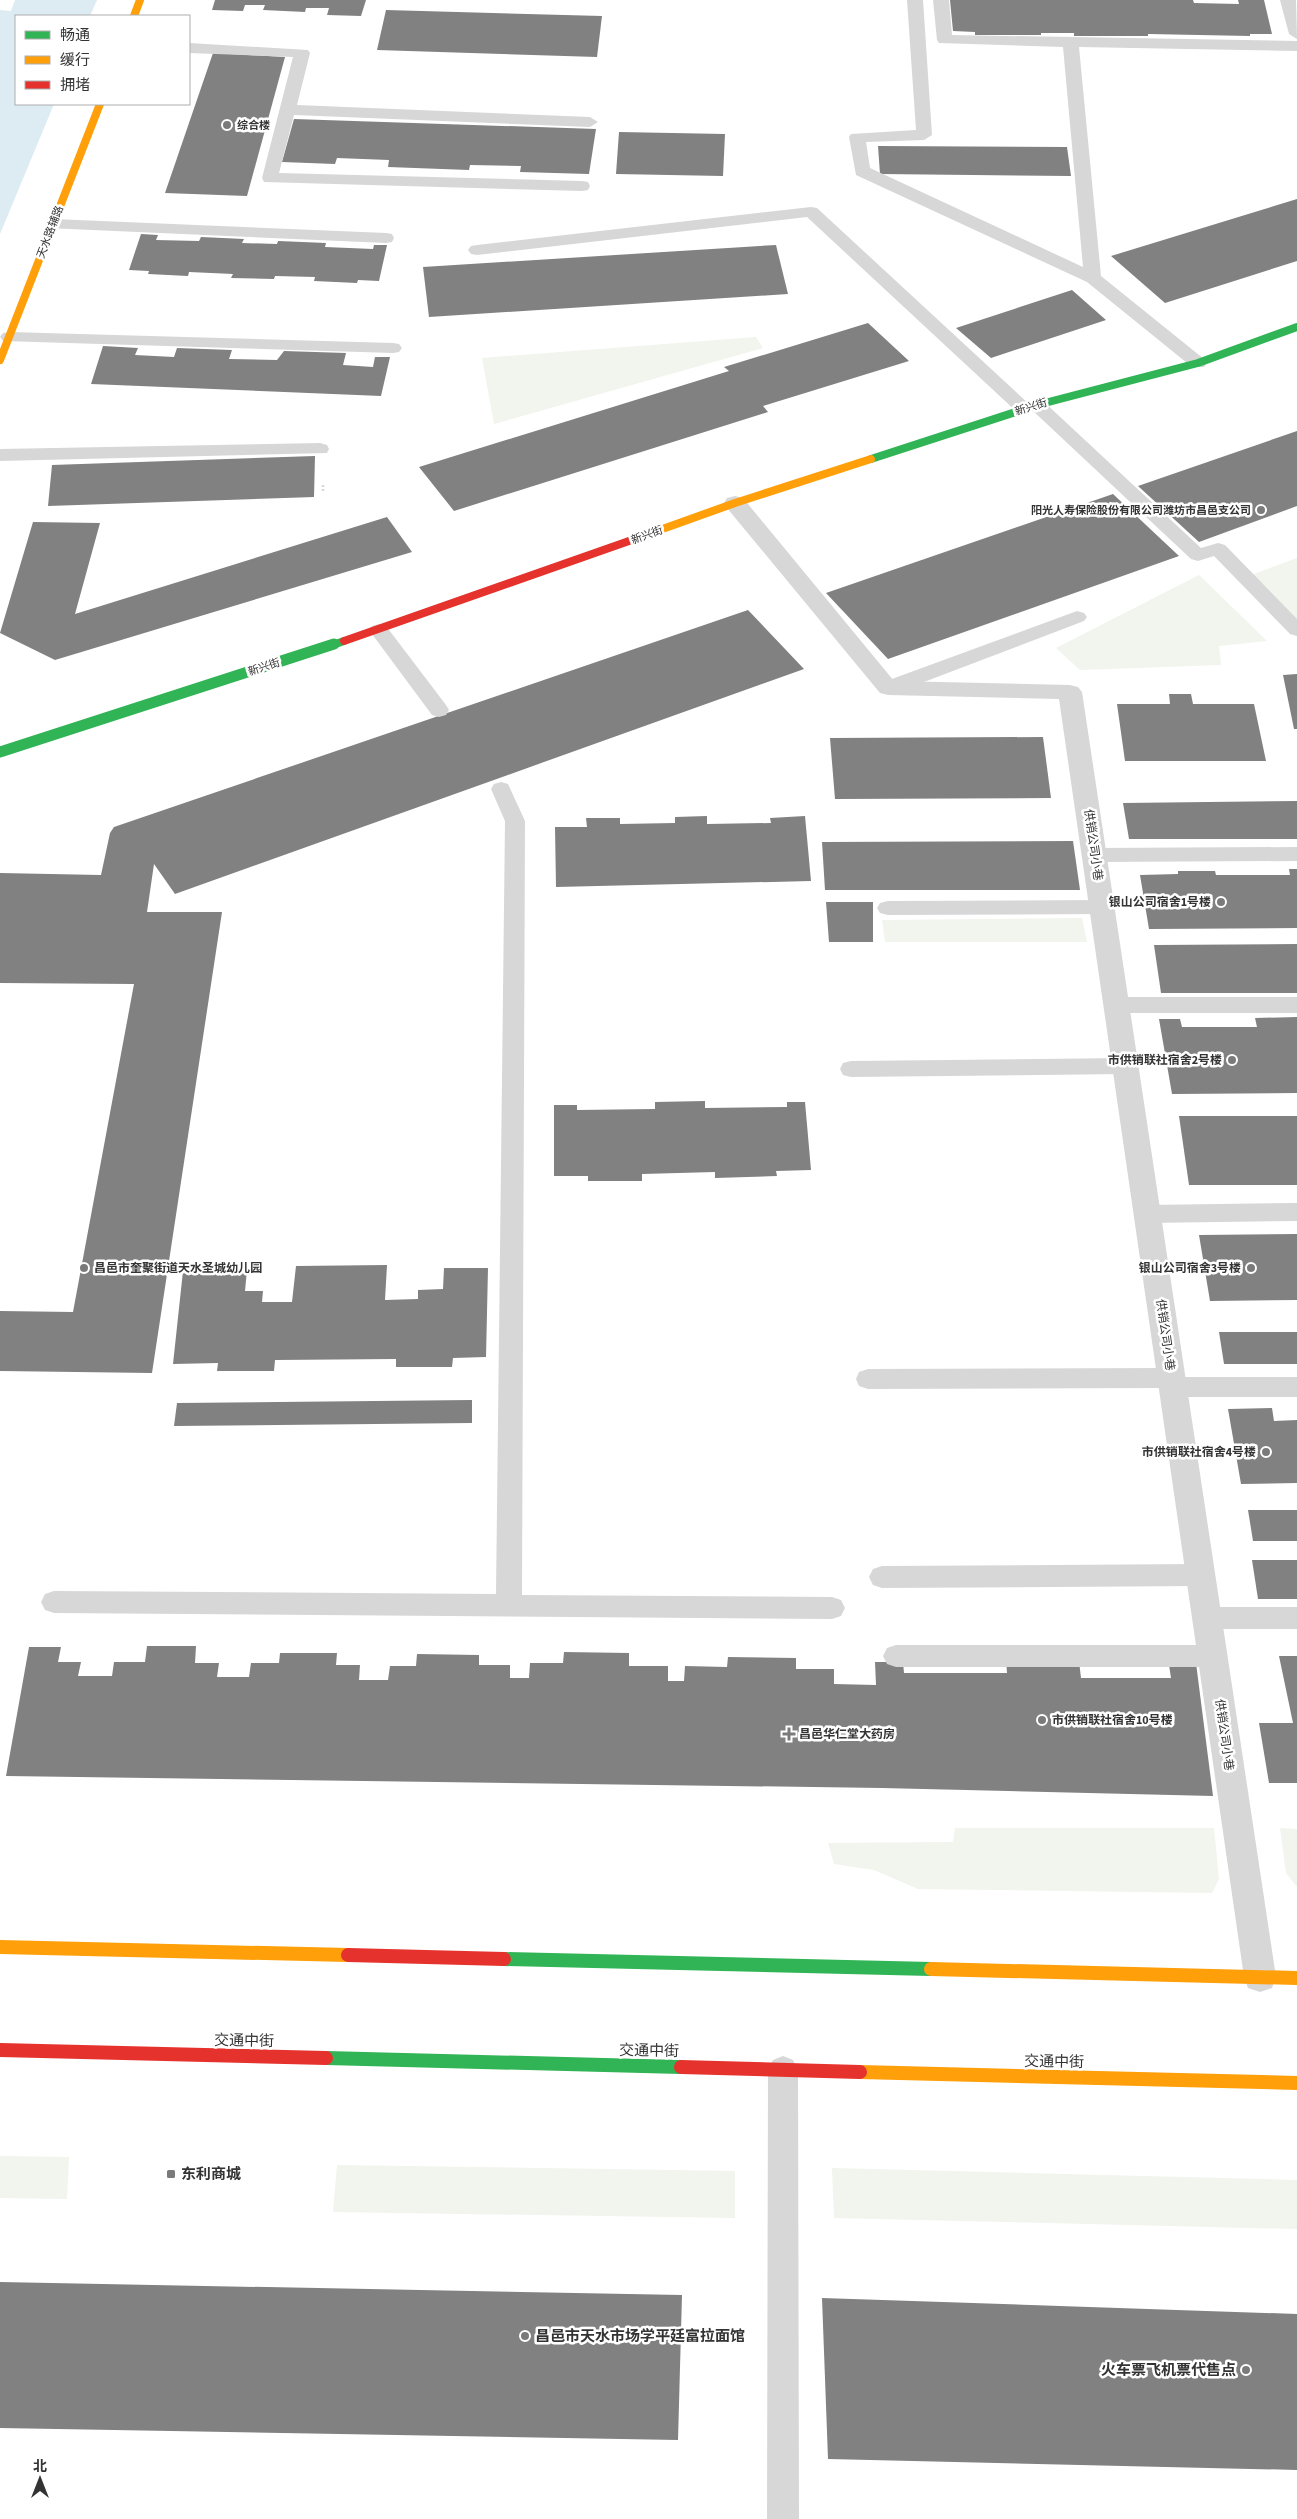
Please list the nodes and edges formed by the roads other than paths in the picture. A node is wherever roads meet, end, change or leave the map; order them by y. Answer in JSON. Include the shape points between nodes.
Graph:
{"nodes":[{"id":1,"x":140,"y":0,"type":"edge"},
{"id":2,"x":915,"y":0,"type":"edge"},
{"id":3,"x":941,"y":0,"type":"edge"},
{"id":4,"x":1288,"y":0,"type":"edge"},
{"id":5,"x":134,"y":15,"type":"edge"},
{"id":6,"x":1297,"y":34,"type":"edge"},
{"id":7,"x":1071,"y":44,"type":"junction"},
{"id":8,"x":1297,"y":46,"type":"edge"},
{"id":9,"x":190,"y":48,"type":"edge"},
{"id":10,"x":100,"y":105,"type":"edge"},
{"id":11,"x":288,"y":110,"type":"junction"},
{"id":12,"x":590,"y":122,"type":"dead end"},
{"id":13,"x":582,"y":186,"type":"dead end"},
{"id":14,"x":53,"y":224,"type":"junction"},
{"id":15,"x":386,"y":238,"type":"dead end"},
{"id":16,"x":477,"y":250,"type":"dead end"},
{"id":17,"x":1092,"y":278,"type":"junction"},
{"id":18,"x":1297,"y":327,"type":"edge"},
{"id":19,"x":9,"y":337,"type":"junction"},
{"id":20,"x":392,"y":348,"type":"dead end"},
{"id":21,"x":0,"y":360,"type":"edge"},
{"id":22,"x":1198,"y":362,"type":"junction"},
{"id":23,"x":1030,"y":407,"type":"junction"},
{"id":24,"x":320,"y":449,"type":"dead end"},
{"id":25,"x":0,"y":455,"type":"edge"},
{"id":26,"x":735,"y":504,"type":"junction"},
{"id":27,"x":1076,"y":618,"type":"dead end"},
{"id":28,"x":379,"y":630,"type":"junction"},
{"id":29,"x":1297,"y":630,"type":"edge"},
{"id":30,"x":888,"y":688,"type":"junction"},
{"id":31,"x":439,"y":710,"type":"dead end"},
{"id":32,"x":0,"y":746,"type":"edge"},
{"id":33,"x":13,"y":748,"type":"junction"},
{"id":34,"x":0,"y":752,"type":"edge"},
{"id":35,"x":501,"y":789,"type":"dead end"},
{"id":36,"x":1297,"y":854,"type":"edge"},
{"id":37,"x":1095,"y":856,"type":"junction"},
{"id":38,"x":1102,"y":907,"type":"junction"},
{"id":39,"x":888,"y":908,"type":"dead end"},
{"id":40,"x":1116,"y":1005,"type":"junction"},
{"id":41,"x":1297,"y":1005,"type":"edge"},
{"id":42,"x":1126,"y":1066,"type":"junction"},
{"id":43,"x":851,"y":1069,"type":"dead end"},
{"id":44,"x":1297,"y":1212,"type":"edge"},
{"id":45,"x":1147,"y":1214,"type":"junction"},
{"id":46,"x":868,"y":1379,"type":"dead end"},
{"id":47,"x":1172,"y":1382,"type":"junction"},
{"id":48,"x":1297,"y":1386,"type":"edge"},
{"id":49,"x":1200,"y":1575,"type":"junction"},
{"id":50,"x":882,"y":1577,"type":"dead end"},
{"id":51,"x":54,"y":1602,"type":"dead end"},
{"id":52,"x":509,"y":1605,"type":"junction"},
{"id":53,"x":832,"y":1608,"type":"dead end"},
{"id":54,"x":1206,"y":1618,"type":"junction"},
{"id":55,"x":1297,"y":1618,"type":"edge"},
{"id":56,"x":896,"y":1656,"type":"dead end"},
{"id":57,"x":1212,"y":1656,"type":"junction"},
{"id":58,"x":0,"y":1947,"type":"edge"},
{"id":59,"x":1260,"y":1977,"type":"junction"},
{"id":60,"x":1297,"y":1978,"type":"edge"},
{"id":61,"x":0,"y":2050,"type":"edge"},
{"id":62,"x":783,"y":2070,"type":"junction"},
{"id":63,"x":1297,"y":2083,"type":"edge"},
{"id":64,"x":783,"y":2519,"type":"edge"}],
"edges":[{"from":1,"to":5,"type":"street"},
{"from":2,"to":17,"type":"lane","via":[[924,135],[857,137],[862,171]]},
{"from":3,"to":7,"type":"lane","via":[[945,40]]},
{"from":4,"to":6,"type":"lane"},
{"from":7,"to":8,"type":"lane"},
{"from":7,"to":17,"type":"lane"},
{"from":9,"to":11,"type":"lane","via":[[302,53]]},
{"from":10,"to":14,"type":"street","name":"天水路辅路"},
{"from":11,"to":12,"type":"lane"},
{"from":11,"to":13,"type":"lane","via":[[270,178]]},
{"from":14,"to":15,"type":"lane"},
{"from":14,"to":19,"type":"street","name":"天水路辅路"},
{"from":16,"to":23,"type":"lane","via":[[811,212]]},
{"from":17,"to":22,"type":"lane"},
{"from":18,"to":22,"type":"street","name":"新兴街"},
{"from":19,"to":20,"type":"lane"},
{"from":19,"to":21,"type":"street","name":"天水路辅路"},
{"from":22,"to":23,"type":"street","name":"新兴街"},
{"from":23,"to":26,"type":"street","name":"新兴街"},
{"from":23,"to":29,"type":"lane","via":[[1198,556],[1218,549]]},
{"from":24,"to":25,"type":"lane"},
{"from":26,"to":28,"type":"street","name":"新兴街"},
{"from":26,"to":30,"type":"street"},
{"from":27,"to":30,"type":"lane"},
{"from":28,"to":31,"type":"lane"},
{"from":28,"to":33,"type":"street","name":"新兴街"},
{"from":30,"to":37,"type":"street","name":"供销公司小巷","via":[[1070,692]]},
{"from":32,"to":33,"type":"street"},
{"from":33,"to":34,"type":"street","name":"新兴街"},
{"from":35,"to":52,"type":"lane","via":[[515,822]]},
{"from":36,"to":37,"type":"lane"},
{"from":37,"to":38,"type":"street","name":"供销公司小巷"},
{"from":38,"to":39,"type":"lane"},
{"from":38,"to":40,"type":"street","name":"供销公司小巷"},
{"from":40,"to":41,"type":"lane"},
{"from":40,"to":42,"type":"street","name":"供销公司小巷"},
{"from":42,"to":43,"type":"lane"},
{"from":42,"to":45,"type":"street","name":"供销公司小巷"},
{"from":44,"to":45,"type":"lane"},
{"from":45,"to":47,"type":"street","name":"供销公司小巷"},
{"from":46,"to":47,"type":"lane"},
{"from":47,"to":48,"type":"lane"},
{"from":47,"to":49,"type":"street","name":"供销公司小巷"},
{"from":49,"to":50,"type":"lane"},
{"from":49,"to":54,"type":"street","name":"供销公司小巷"},
{"from":51,"to":52,"type":"lane"},
{"from":52,"to":53,"type":"lane"},
{"from":54,"to":55,"type":"lane"},
{"from":54,"to":57,"type":"street","name":"供销公司小巷"},
{"from":56,"to":57,"type":"lane"},
{"from":57,"to":59,"type":"street","name":"供销公司小巷"},
{"from":58,"to":59,"type":"street"},
{"from":59,"to":60,"type":"street"},
{"from":61,"to":62,"type":"street","name":"交通中街"},
{"from":62,"to":63,"type":"street","name":"交通中街"},
{"from":62,"to":64,"type":"lane"}]}
